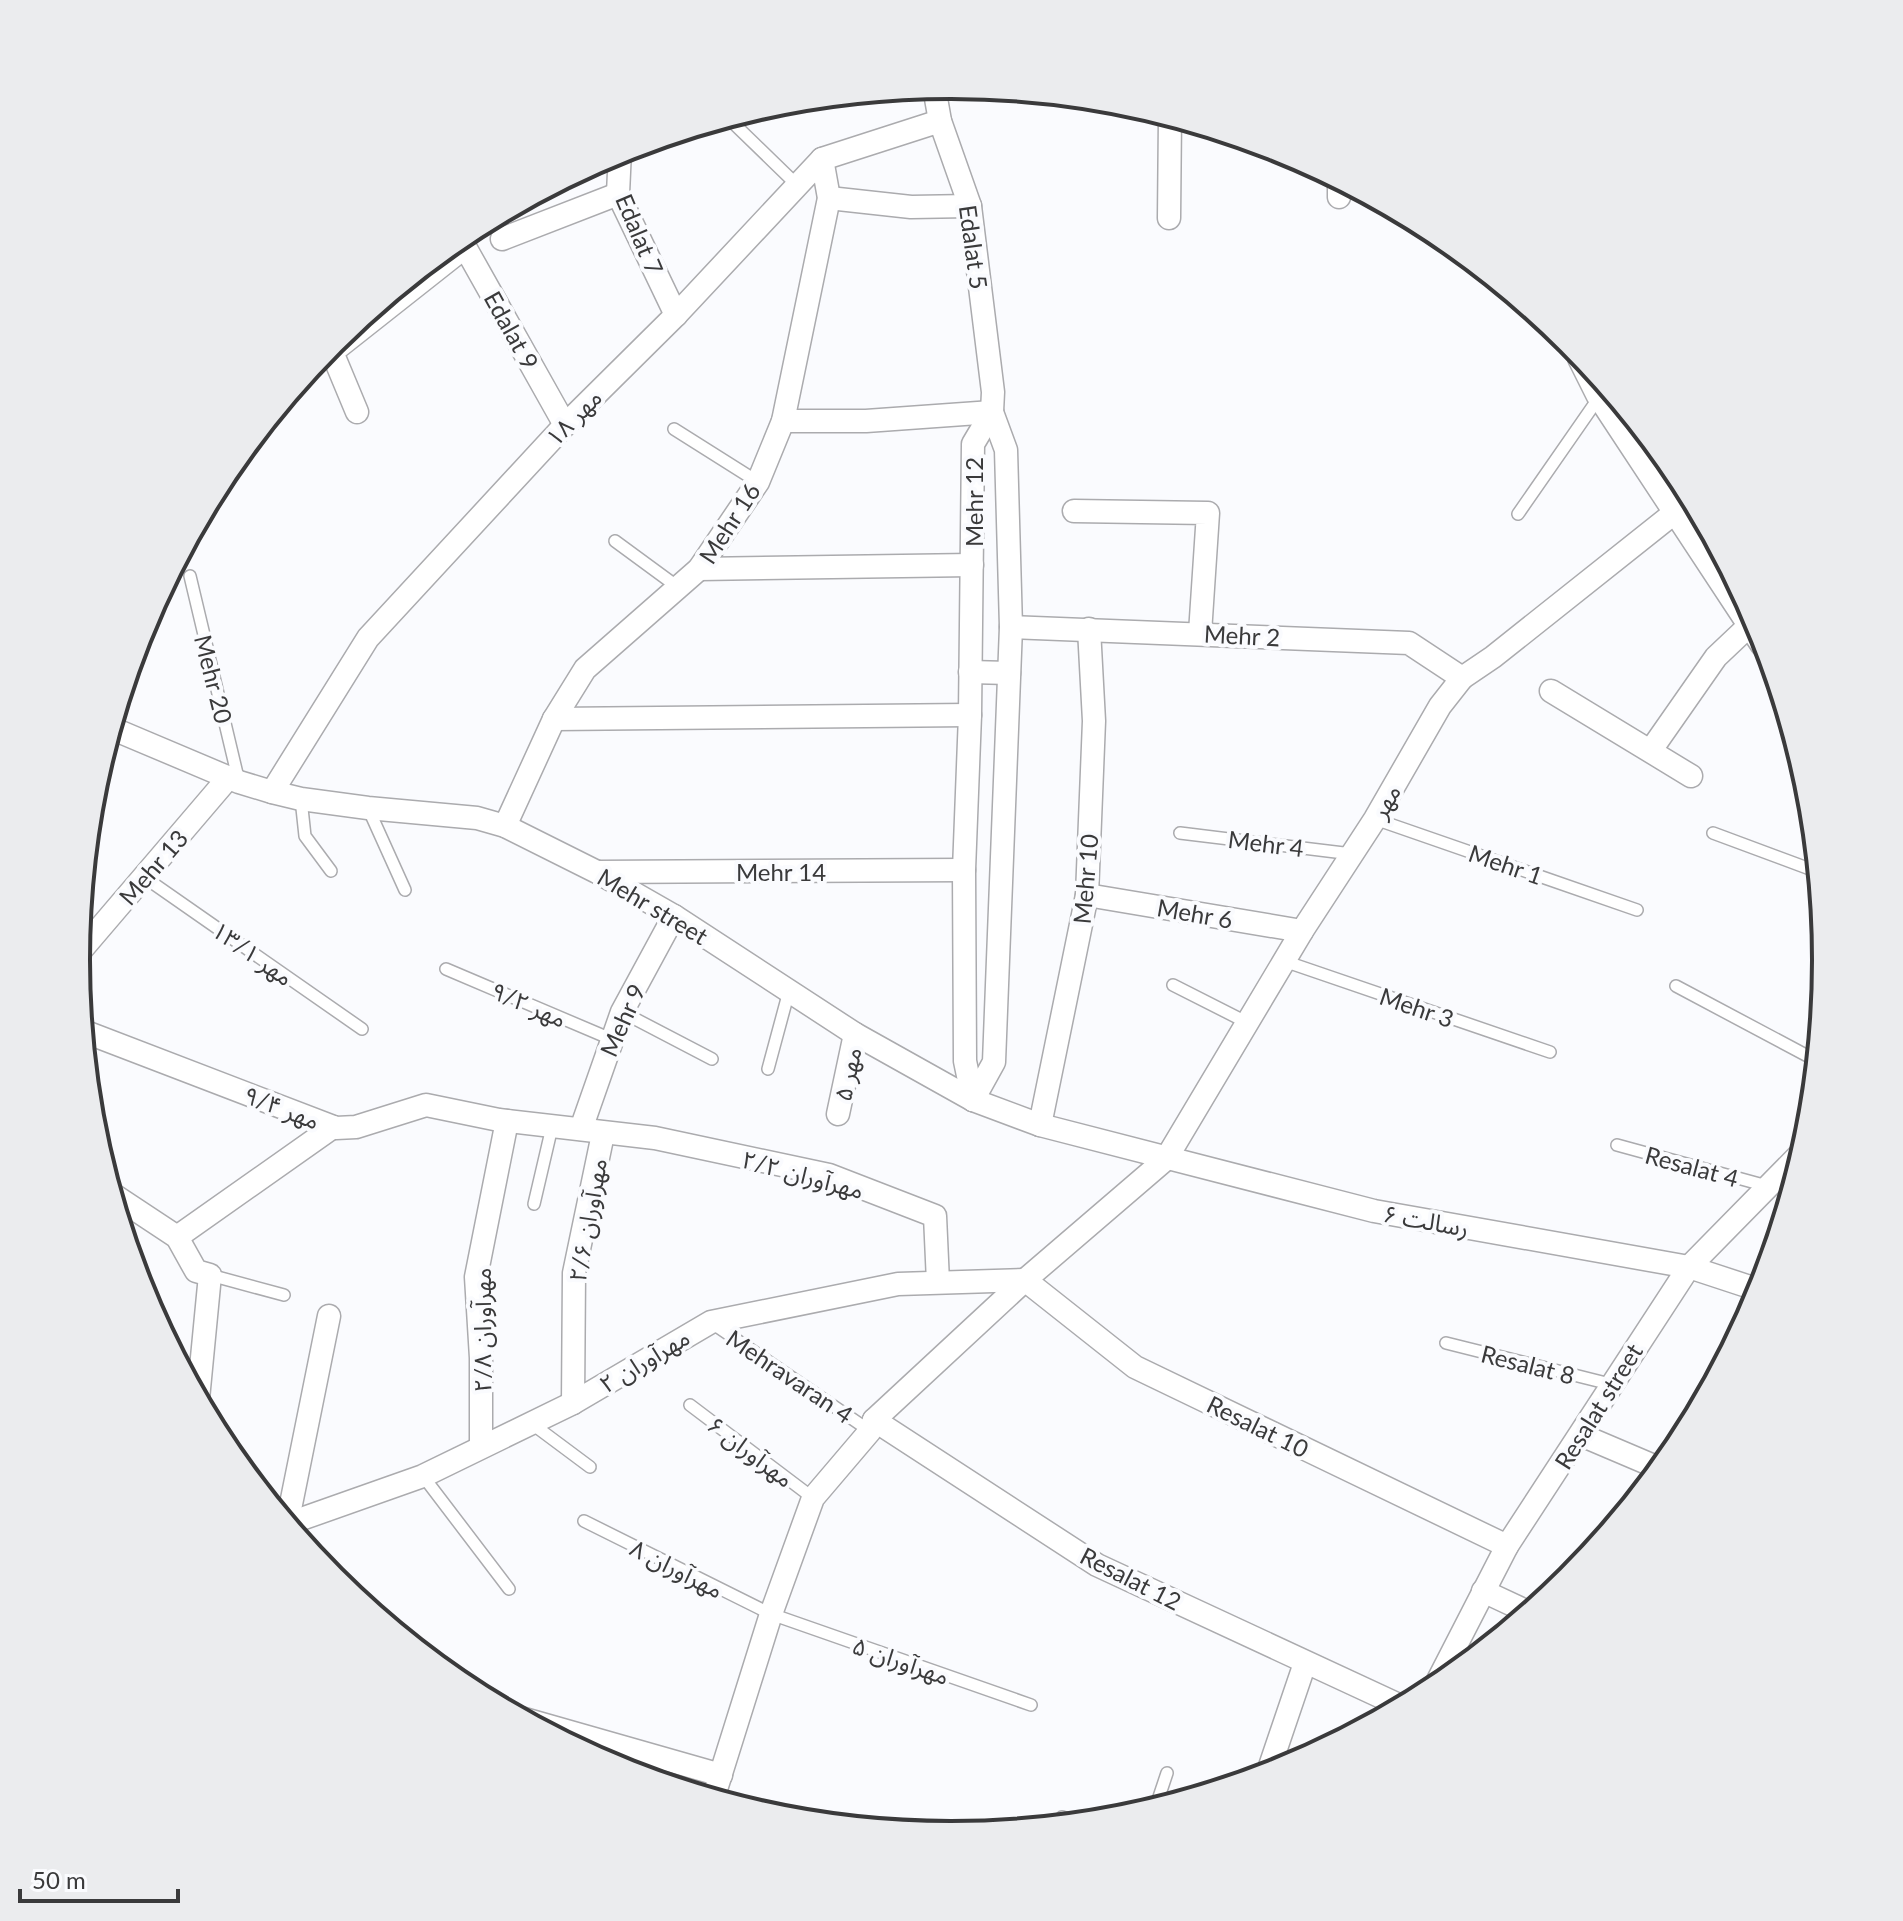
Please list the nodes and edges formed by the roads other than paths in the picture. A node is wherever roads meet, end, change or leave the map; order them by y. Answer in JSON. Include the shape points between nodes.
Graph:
{"nodes":[{"id":1,"x":936,"y":100,"type":"edge"},
{"id":2,"x":940,"y":121,"type":"junction"},
{"id":3,"x":737,"y":126,"type":"edge"},
{"id":4,"x":1170,"y":127,"type":"edge"},
{"id":5,"x":822,"y":159,"type":"junction"},
{"id":6,"x":619,"y":166,"type":"edge"},
{"id":7,"x":797,"y":185,"type":"junction"},
{"id":8,"x":618,"y":194,"type":"junction"},
{"id":9,"x":829,"y":198,"type":"junction"},
{"id":10,"x":970,"y":206,"type":"junction"},
{"id":11,"x":1169,"y":218,"type":"dead end"},
{"id":12,"x":502,"y":239,"type":"dead end"},
{"id":13,"x":468,"y":248,"type":"edge"},
{"id":14,"x":676,"y":315,"type":"junction"},
{"id":15,"x":335,"y":359,"type":"edge"},
{"id":16,"x":1601,"y":394,"type":"edge"},
{"id":17,"x":1610,"y":406,"type":"edge"},
{"id":18,"x":357,"y":412,"type":"dead end"},
{"id":19,"x":992,"y":412,"type":"junction"},
{"id":20,"x":783,"y":421,"type":"junction"},
{"id":21,"x":565,"y":425,"type":"junction"},
{"id":22,"x":674,"y":429,"type":"dead end"},
{"id":23,"x":758,"y":482,"type":"junction"},
{"id":24,"x":1678,"y":510,"type":"junction"},
{"id":25,"x":1074,"y":511,"type":"dead end"},
{"id":26,"x":1518,"y":514,"type":"dead end"},
{"id":27,"x":615,"y":541,"type":"dead end"},
{"id":28,"x":972,"y":565,"type":"junction"},
{"id":29,"x":699,"y":569,"type":"junction"},
{"id":30,"x":190,"y":576,"type":"dead end"},
{"id":31,"x":1724,"y":580,"type":"edge"},
{"id":32,"x":679,"y":588,"type":"junction"},
{"id":33,"x":1011,"y":627,"type":"junction"},
{"id":34,"x":1089,"y":629,"type":"junction"},
{"id":35,"x":1200,"y":633,"type":"junction"},
{"id":36,"x":1749,"y":638,"type":"edge"},
{"id":37,"x":970,"y":672,"type":"junction"},
{"id":38,"x":1009,"y":673,"type":"junction"},
{"id":39,"x":1462,"y":678,"type":"junction"},
{"id":40,"x":1551,"y":691,"type":"dead end"},
{"id":41,"x":970,"y":715,"type":"junction"},
{"id":42,"x":554,"y":719,"type":"junction"},
{"id":43,"x":120,"y":735,"type":"edge"},
{"id":44,"x":1651,"y":750,"type":"junction"},
{"id":45,"x":1691,"y":776,"type":"dead end"},
{"id":46,"x":234,"y":780,"type":"junction"},
{"id":47,"x":272,"y":792,"type":"junction"},
{"id":48,"x":301,"y":799,"type":"junction"},
{"id":49,"x":368,"y":808,"type":"junction"},
{"id":50,"x":1375,"y":819,"type":"junction"},
{"id":51,"x":505,"y":826,"type":"junction"},
{"id":52,"x":1180,"y":833,"type":"dead end"},
{"id":53,"x":1713,"y":833,"type":"dead end"},
{"id":54,"x":1352,"y":854,"type":"junction"},
{"id":55,"x":1808,"y":868,"type":"edge"},
{"id":56,"x":964,"y":870,"type":"junction"},
{"id":57,"x":331,"y":871,"type":"dead end"},
{"id":58,"x":597,"y":872,"type":"junction"},
{"id":59,"x":144,"y":877,"type":"junction"},
{"id":60,"x":405,"y":890,"type":"dead end"},
{"id":61,"x":1087,"y":895,"type":"junction"},
{"id":62,"x":1637,"y":910,"type":"dead end"},
{"id":63,"x":674,"y":916,"type":"junction"},
{"id":64,"x":1302,"y":931,"type":"junction"},
{"id":65,"x":91,"y":934,"type":"edge"},
{"id":66,"x":1284,"y":961,"type":"junction"},
{"id":67,"x":446,"y":969,"type":"dead end"},
{"id":68,"x":1173,"y":985,"type":"dead end"},
{"id":69,"x":1676,"y":986,"type":"dead end"},
{"id":70,"x":789,"y":991,"type":"junction"},
{"id":71,"x":622,"y":1012,"type":"junction"},
{"id":72,"x":1248,"y":1023,"type":"junction"},
{"id":73,"x":362,"y":1029,"type":"dead end"},
{"id":74,"x":855,"y":1034,"type":"junction"},
{"id":75,"x":94,"y":1035,"type":"edge"},
{"id":76,"x":611,"y":1039,"type":"junction"},
{"id":77,"x":1550,"y":1052,"type":"dead end"},
{"id":78,"x":1808,"y":1056,"type":"edge"},
{"id":79,"x":712,"y":1059,"type":"dead end"},
{"id":80,"x":768,"y":1069,"type":"dead end"},
{"id":81,"x":973,"y":1100,"type":"junction"},
{"id":82,"x":838,"y":1114,"type":"dead end"},
{"id":83,"x":507,"y":1121,"type":"junction"},
{"id":84,"x":1040,"y":1125,"type":"junction"},
{"id":85,"x":333,"y":1127,"type":"junction"},
{"id":86,"x":552,"y":1127,"type":"junction"},
{"id":87,"x":581,"y":1129,"type":"junction"},
{"id":88,"x":603,"y":1134,"type":"junction"},
{"id":89,"x":1617,"y":1145,"type":"dead end"},
{"id":90,"x":1166,"y":1159,"type":"junction"},
{"id":91,"x":1788,"y":1166,"type":"edge"},
{"id":92,"x":1767,"y":1186,"type":"junction"},
{"id":93,"x":125,"y":1203,"type":"edge"},
{"id":94,"x":534,"y":1204,"type":"dead end"},
{"id":95,"x":177,"y":1237,"type":"junction"},
{"id":96,"x":1689,"y":1267,"type":"junction"},
{"id":97,"x":210,"y":1275,"type":"junction"},
{"id":98,"x":1025,"y":1280,"type":"junction"},
{"id":99,"x":938,"y":1282,"type":"junction"},
{"id":100,"x":1748,"y":1287,"type":"edge"},
{"id":101,"x":284,"y":1295,"type":"dead end"},
{"id":102,"x":329,"y":1316,"type":"dead end"},
{"id":103,"x":711,"y":1322,"type":"junction"},
{"id":104,"x":1446,"y":1343,"type":"dead end"},
{"id":105,"x":196,"y":1375,"type":"edge"},
{"id":106,"x":1610,"y":1384,"type":"junction"},
{"id":107,"x":573,"y":1403,"type":"junction"},
{"id":108,"x":690,"y":1405,"type":"dead end"},
{"id":109,"x":531,"y":1423,"type":"junction"},
{"id":110,"x":872,"y":1425,"type":"junction"},
{"id":111,"x":1581,"y":1435,"type":"junction"},
{"id":112,"x":481,"y":1446,"type":"junction"},
{"id":113,"x":1650,"y":1464,"type":"edge"},
{"id":114,"x":590,"y":1467,"type":"dead end"},
{"id":115,"x":423,"y":1476,"type":"junction"},
{"id":116,"x":813,"y":1498,"type":"junction"},
{"id":117,"x":290,"y":1511,"type":"edge"},
{"id":118,"x":297,"y":1520,"type":"edge"},
{"id":119,"x":584,"y":1521,"type":"dead end"},
{"id":120,"x":1507,"y":1546,"type":"junction"},
{"id":121,"x":509,"y":1589,"type":"dead end"},
{"id":122,"x":1483,"y":1591,"type":"junction"},
{"id":123,"x":1520,"y":1608,"type":"edge"},
{"id":124,"x":771,"y":1614,"type":"junction"},
{"id":125,"x":1305,"y":1663,"type":"junction"},
{"id":126,"x":1445,"y":1666,"type":"edge"},
{"id":127,"x":1391,"y":1702,"type":"edge"},
{"id":128,"x":1031,"y":1705,"type":"dead end"},
{"id":129,"x":571,"y":1733,"type":"edge"},
{"id":130,"x":1272,"y":1759,"type":"edge"},
{"id":131,"x":1167,"y":1773,"type":"dead end"},
{"id":132,"x":721,"y":1775,"type":"junction"},
{"id":133,"x":716,"y":1789,"type":"edge"},
{"id":134,"x":1159,"y":1796,"type":"edge"}],
"edges":[{"from":1,"to":2,"type":"street","name":"Edalat 5"},
{"from":2,"to":5,"type":"street","name":"مهر ۱۸"},
{"from":2,"to":10,"type":"street","name":"Edalat 5"},
{"from":3,"to":7,"type":"lane"},
{"from":4,"to":11,"type":"street"},
{"from":5,"to":7,"type":"street","name":"مهر ۱۸"},
{"from":5,"to":9,"type":"street","name":"Mehr 16"},
{"from":6,"to":8,"type":"street","name":"Edalat 7"},
{"from":7,"to":14,"type":"street","name":"مهر ۱۸"},
{"from":8,"to":12,"type":"street"},
{"from":8,"to":14,"type":"street","name":"Edalat 7"},
{"from":9,"to":10,"type":"street","via":[[911,207]]},
{"from":9,"to":20,"type":"street","name":"Mehr 16"},
{"from":10,"to":19,"type":"street","name":"Edalat 5"},
{"from":13,"to":21,"type":"street","name":"Edalat 9"},
{"from":14,"to":21,"type":"street","name":"مهر ۱۸"},
{"from":15,"to":18,"type":"street"},
{"from":16,"to":26,"type":"lane"},
{"from":17,"to":24,"type":"main road"},
{"from":19,"to":20,"type":"street"},
{"from":19,"to":28,"type":"street","name":"Mehr 12","via":[[973,444]]},
{"from":19,"to":33,"type":"street","name":"Mehr 12","via":[[1006,450]]},
{"from":20,"to":23,"type":"street","name":"Mehr 16"},
{"from":21,"to":47,"type":"street","name":"مهر ۱۸","via":[[368,638]]},
{"from":22,"to":23,"type":"lane"},
{"from":23,"to":29,"type":"street","name":"Mehr 16"},
{"from":24,"to":31,"type":"main road"},
{"from":24,"to":39,"type":"street","name":"مهر"},
{"from":25,"to":35,"type":"street","via":[[1208,513]]},
{"from":27,"to":32,"type":"lane"},
{"from":28,"to":29,"type":"street"},
{"from":28,"to":37,"type":"street","name":"Mehr 12"},
{"from":29,"to":32,"type":"street","name":"Mehr 16"},
{"from":30,"to":46,"type":"lane","name":"Mehr 20"},
{"from":32,"to":42,"type":"street","name":"Mehr 16","via":[[585,669]]},
{"from":33,"to":34,"type":"street","name":"Mehr 2"},
{"from":33,"to":38,"type":"street","name":"Mehr 12"},
{"from":34,"to":35,"type":"street","name":"Mehr 2"},
{"from":34,"to":61,"type":"street","name":"Mehr 10","via":[[1094,721]]},
{"from":35,"to":39,"type":"street","name":"Mehr 2","via":[[1409,643]]},
{"from":36,"to":44,"type":"street","via":[[1716,657]]},
{"from":37,"to":38,"type":"street"},
{"from":37,"to":41,"type":"street","name":"Mehr 12"},
{"from":38,"to":81,"type":"street","name":"Mehr 12","via":[[994,1062]]},
{"from":39,"to":50,"type":"street","name":"مهر","via":[[1440,706]]},
{"from":40,"to":44,"type":"street"},
{"from":41,"to":42,"type":"street"},
{"from":41,"to":56,"type":"street","name":"Mehr 12"},
{"from":42,"to":51,"type":"street","name":"Mehr 16"},
{"from":43,"to":46,"type":"street","name":"Mehr street"},
{"from":44,"to":45,"type":"street"},
{"from":46,"to":47,"type":"street","name":"Mehr street"},
{"from":46,"to":59,"type":"street","name":"Mehr 13"},
{"from":47,"to":48,"type":"street","name":"Mehr street"},
{"from":48,"to":49,"type":"street","name":"Mehr street"},
{"from":48,"to":57,"type":"lane","via":[[305,836]]},
{"from":49,"to":51,"type":"street","name":"Mehr street","via":[[477,818]]},
{"from":49,"to":60,"type":"lane"},
{"from":50,"to":54,"type":"street","name":"مهر"},
{"from":50,"to":62,"type":"lane","name":"Mehr 1"},
{"from":51,"to":58,"type":"street","name":"Mehr street"},
{"from":52,"to":54,"type":"lane","name":"Mehr 4"},
{"from":53,"to":55,"type":"lane"},
{"from":54,"to":64,"type":"street","name":"مهر"},
{"from":56,"to":58,"type":"street","name":"Mehr 14"},
{"from":56,"to":81,"type":"street","name":"Mehr 12","via":[[965,1061]]},
{"from":58,"to":63,"type":"street","name":"Mehr street"},
{"from":59,"to":65,"type":"street","name":"Mehr 13"},
{"from":59,"to":73,"type":"lane","name":"مهر ۱۳/۱"},
{"from":61,"to":64,"type":"street","name":"Mehr 6"},
{"from":61,"to":84,"type":"street","name":"Mehr 10"},
{"from":63,"to":70,"type":"street","name":"Mehr street"},
{"from":63,"to":71,"type":"street","name":"Mehr 9"},
{"from":64,"to":66,"type":"street","name":"مهر"},
{"from":66,"to":72,"type":"street","name":"مهر"},
{"from":66,"to":77,"type":"lane","name":"Mehr 3"},
{"from":67,"to":76,"type":"lane","name":"مهر ۹/۲"},
{"from":68,"to":72,"type":"lane"},
{"from":69,"to":78,"type":"lane"},
{"from":70,"to":74,"type":"street","name":"Mehr street"},
{"from":70,"to":80,"type":"lane"},
{"from":71,"to":76,"type":"street","name":"Mehr 9"},
{"from":71,"to":79,"type":"lane"},
{"from":72,"to":90,"type":"street","name":"مهر"},
{"from":74,"to":81,"type":"street","name":"Mehr street"},
{"from":74,"to":82,"type":"street","name":"مهر ۵"},
{"from":75,"to":85,"type":"street","name":"مهر ۹/۴"},
{"from":76,"to":87,"type":"street","name":"Mehr 9"},
{"from":81,"to":84,"type":"street","name":"Mehr street"},
{"from":83,"to":85,"type":"street","name":"مهر ۹/۴","via":[[426,1105],[356,1127]]},
{"from":83,"to":86,"type":"street","name":"مهر ۹/۴"},
{"from":83,"to":112,"type":"street","name":"مهرآوران ۲/۸","via":[[476,1277]]},
{"from":84,"to":90,"type":"street","name":"Mehr street"},
{"from":85,"to":95,"type":"street"},
{"from":86,"to":87,"type":"street","name":"مهر ۹/۴"},
{"from":86,"to":94,"type":"lane"},
{"from":87,"to":88,"type":"street","name":"مهر ۹/۴"},
{"from":88,"to":99,"type":"street","name":"مهرآوران ۲/۲","via":[[655,1138],[829,1175],[935,1216]]},
{"from":88,"to":107,"type":"street","name":"مهرآوران ۲/۶","via":[[574,1273]]},
{"from":89,"to":92,"type":"lane","name":"Resalat 4"},
{"from":90,"to":96,"type":"street","name":"رسالت ۶","via":[[1374,1211]]},
{"from":90,"to":98,"type":"street","name":"مهر"},
{"from":91,"to":92,"type":"street","name":"Resalat street"},
{"from":92,"to":96,"type":"street","name":"Resalat street"},
{"from":93,"to":95,"type":"street"},
{"from":95,"to":97,"type":"street","via":[[196,1271]]},
{"from":96,"to":100,"type":"street","name":"رسالت ۶"},
{"from":96,"to":106,"type":"street","name":"Resalat street"},
{"from":97,"to":101,"type":"lane"},
{"from":97,"to":105,"type":"street"},
{"from":98,"to":99,"type":"street","name":"مهرآوران ۲"},
{"from":98,"to":110,"type":"street","name":"مهر"},
{"from":98,"to":120,"type":"street","name":"Resalat 10","via":[[1135,1367]]},
{"from":99,"to":103,"type":"street","name":"مهرآوران ۲","via":[[898,1284]]},
{"from":102,"to":117,"type":"street"},
{"from":103,"to":107,"type":"street","name":"مهرآوران ۲"},
{"from":103,"to":110,"type":"lane","name":"Mehravaran 4"},
{"from":104,"to":106,"type":"lane","name":"Resalat 8"},
{"from":106,"to":111,"type":"street","name":"Resalat street"},
{"from":107,"to":109,"type":"street","name":"مهرآوران ۲"},
{"from":108,"to":116,"type":"lane","name":"مهرآوران ۶"},
{"from":109,"to":112,"type":"street","name":"مهرآوران ۲"},
{"from":109,"to":114,"type":"lane"},
{"from":110,"to":116,"type":"street","name":"مهر"},
{"from":110,"to":125,"type":"street","name":"Resalat 12","via":[[1097,1565]]},
{"from":111,"to":113,"type":"street"},
{"from":111,"to":120,"type":"street","name":"Resalat street"},
{"from":112,"to":115,"type":"street","name":"مهرآوران ۲"},
{"from":115,"to":118,"type":"street","name":"مهرآوران ۲"},
{"from":115,"to":121,"type":"lane"},
{"from":116,"to":124,"type":"street"},
{"from":119,"to":124,"type":"lane","name":"مهرآوران ۸"},
{"from":120,"to":122,"type":"street","name":"Resalat street"},
{"from":122,"to":123,"type":"street"},
{"from":122,"to":126,"type":"street","name":"Resalat street"},
{"from":124,"to":128,"type":"lane","name":"مهرآوران ۵"},
{"from":124,"to":132,"type":"street"},
{"from":125,"to":127,"type":"street","name":"Resalat 12"},
{"from":125,"to":130,"type":"street"},
{"from":129,"to":132,"type":"street"},
{"from":131,"to":134,"type":"lane"},
{"from":132,"to":133,"type":"street"}]}
